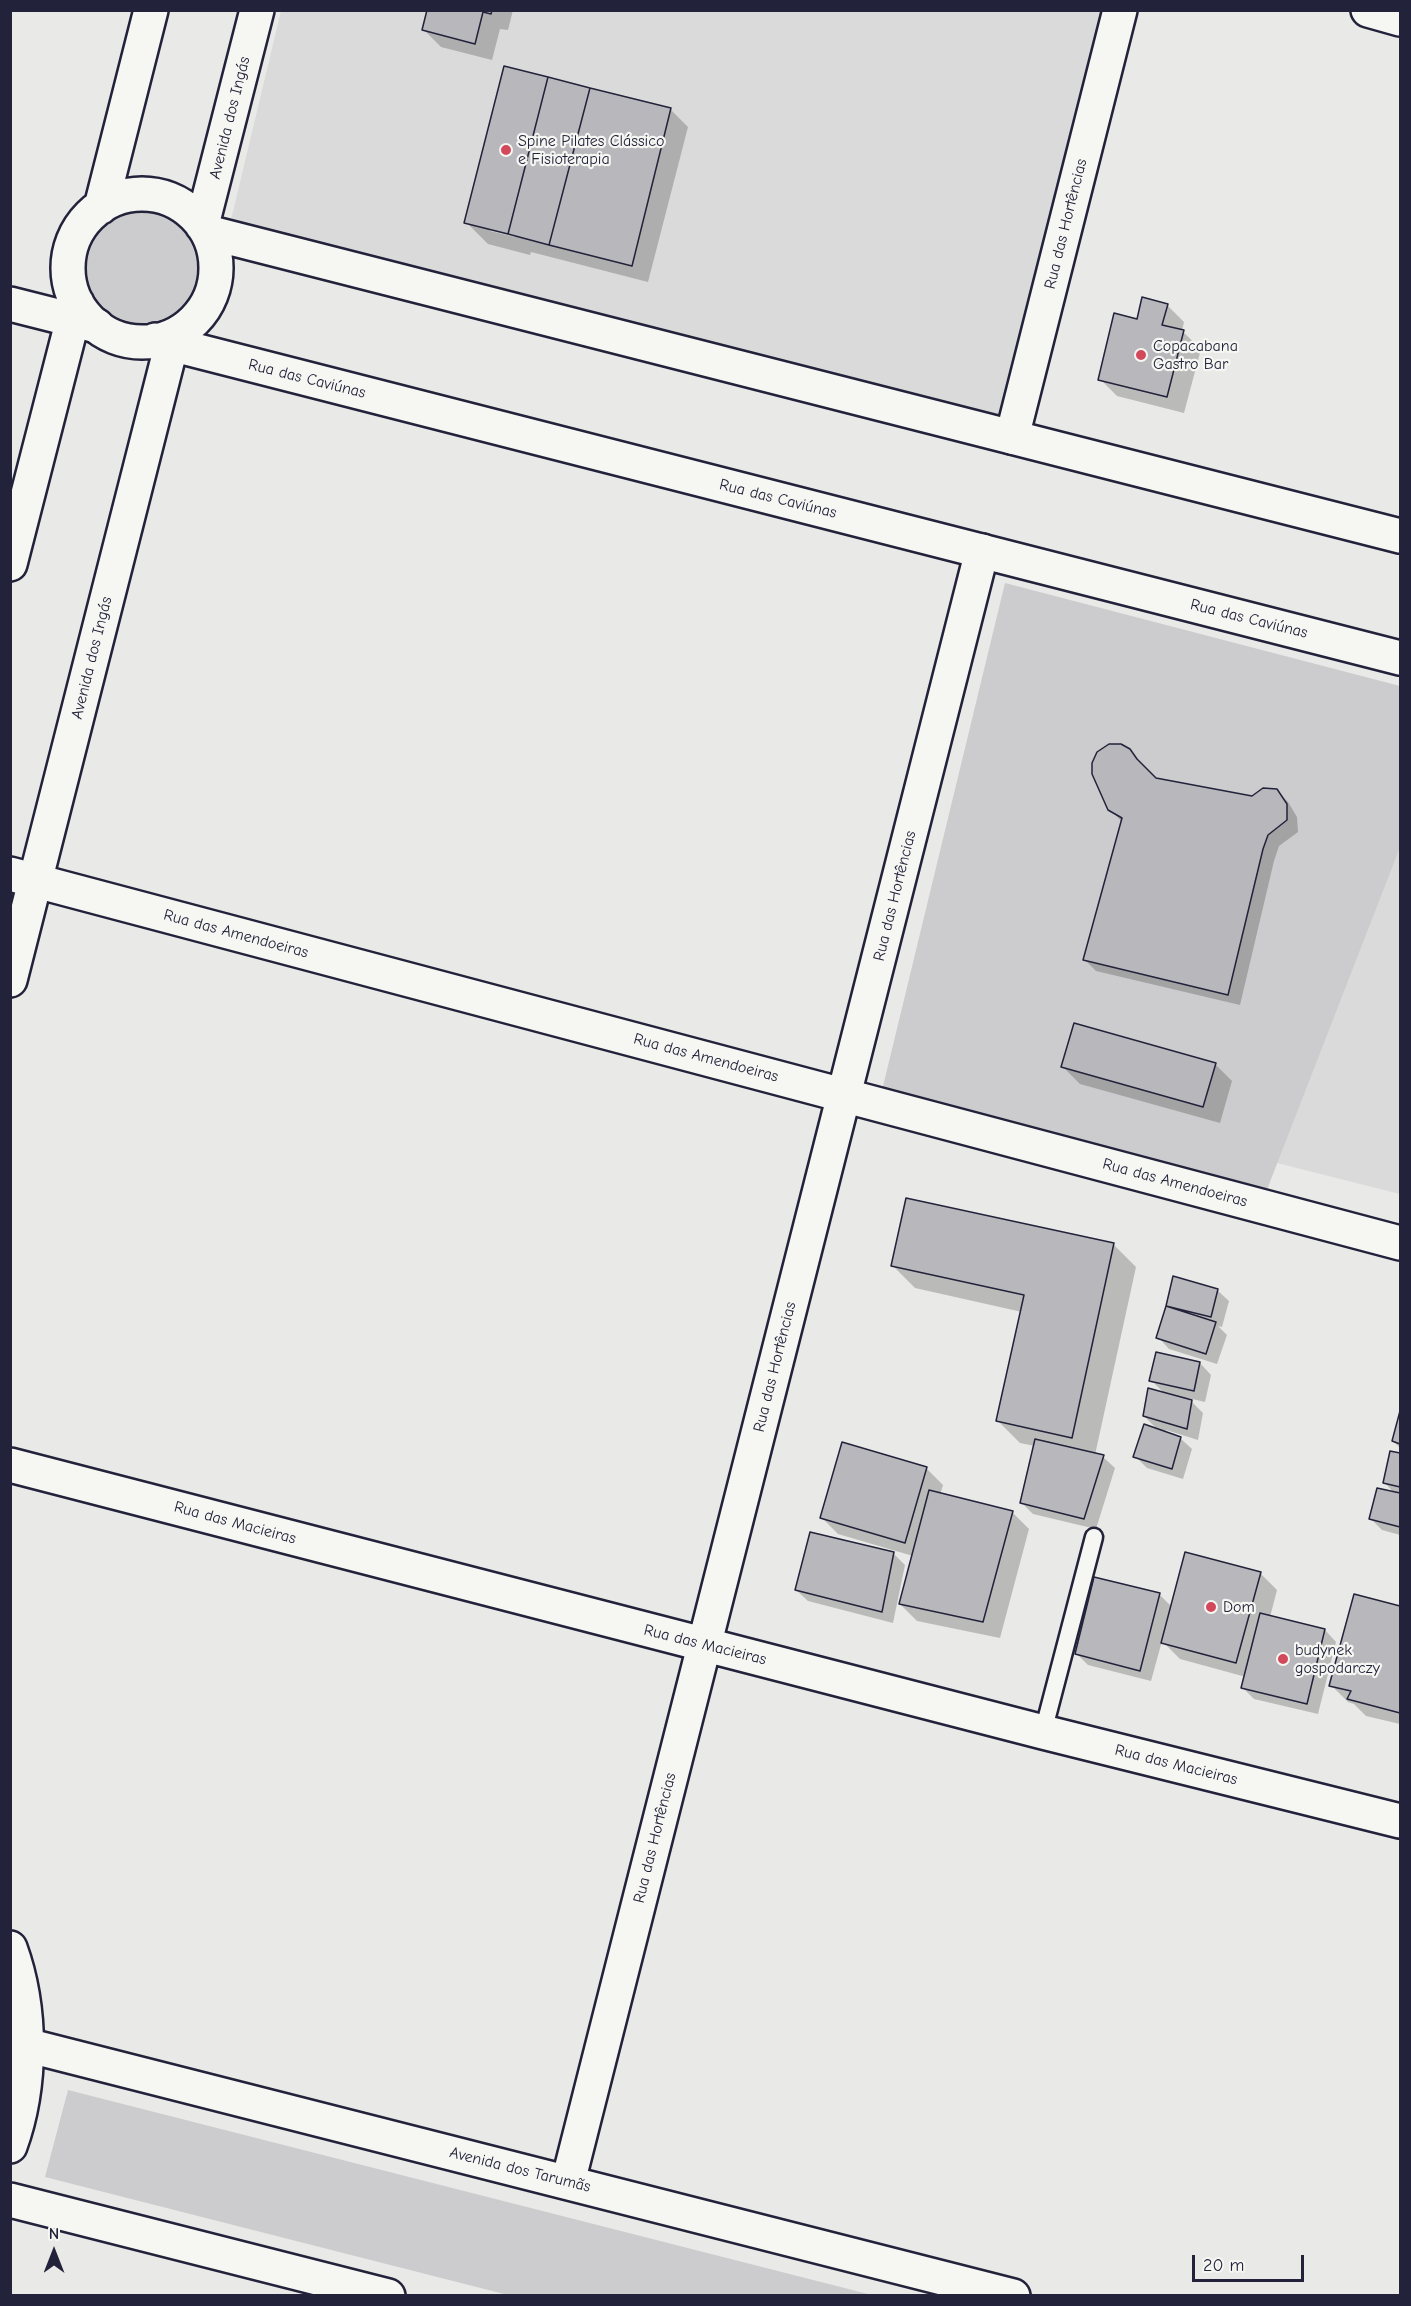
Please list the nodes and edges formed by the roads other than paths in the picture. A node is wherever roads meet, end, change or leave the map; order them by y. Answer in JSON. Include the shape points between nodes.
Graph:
{"nodes":[{"id":1,"x":151,"y":10,"type":"edge"},
{"id":2,"x":257,"y":10,"type":"edge"},
{"id":3,"x":1120,"y":10,"type":"edge"},
{"id":4,"x":1368,"y":10,"type":"edge"},
{"id":5,"x":1401,"y":19,"type":"edge"},
{"id":6,"x":101,"y":207,"type":"junction"},
{"id":7,"x":205,"y":229,"type":"junction"},
{"id":8,"x":10,"y":304,"type":"edge"},
{"id":9,"x":82,"y":316,"type":"junction"},
{"id":10,"x":167,"y":340,"type":"junction"},
{"id":11,"x":1011,"y":437,"type":"junction"},
{"id":12,"x":1401,"y":536,"type":"edge"},
{"id":13,"x":982,"y":551,"type":"junction"},
{"id":14,"x":10,"y":564,"type":"edge"},
{"id":15,"x":1401,"y":658,"type":"edge"},
{"id":16,"x":23,"y":878,"type":"edge"},
{"id":17,"x":10,"y":980,"type":"edge"},
{"id":18,"x":844,"y":1095,"type":"junction"},
{"id":19,"x":1401,"y":1243,"type":"edge"},
{"id":20,"x":10,"y":1465,"type":"edge"},
{"id":21,"x":1094,"y":1537,"type":"dead end"},
{"id":22,"x":704,"y":1645,"type":"junction"},
{"id":23,"x":1043,"y":1732,"type":"junction"},
{"id":24,"x":1401,"y":1821,"type":"edge"},
{"id":25,"x":10,"y":1948,"type":"edge"},
{"id":26,"x":26,"y":2045,"type":"junction"},
{"id":27,"x":10,"y":2146,"type":"edge"},
{"id":28,"x":568,"y":2182,"type":"junction"},
{"id":29,"x":10,"y":2200,"type":"edge"},
{"id":30,"x":388,"y":2295,"type":"edge"},
{"id":31,"x":1013,"y":2295,"type":"edge"}],
"edges":[{"from":1,"to":6,"type":"street"},
{"from":2,"to":7,"type":"street","name":"Avenida dos Ingás"},
{"from":3,"to":11,"type":"street","name":"Rua das Hortências"},
{"from":4,"to":5,"type":"street"},
{"from":6,"to":7,"type":"street","via":[[124,197],[163,197],[181,205]]},
{"from":6,"to":9,"type":"street","via":[[78,231],[71,249],[70,286]]},
{"from":7,"to":10,"type":"street","via":[[215,251],[214,290],[206,308],[193,322]]},
{"from":7,"to":11,"type":"street"},
{"from":8,"to":9,"type":"street","name":"Rua das Caviúnas"},
{"from":9,"to":10,"type":"street","name":"Rua das Caviúnas","via":[[122,339]]},
{"from":9,"to":14,"type":"street"},
{"from":10,"to":13,"type":"street","name":"Rua das Caviúnas"},
{"from":10,"to":16,"type":"street","name":"Avenida dos Ingás"},
{"from":11,"to":12,"type":"street"},
{"from":13,"to":15,"type":"street","name":"Rua das Caviúnas"},
{"from":13,"to":18,"type":"street","name":"Rua das Hortências"},
{"from":16,"to":17,"type":"street","name":"Avenida dos Ingás"},
{"from":16,"to":18,"type":"street","name":"Rua das Amendoeiras"},
{"from":18,"to":19,"type":"street","name":"Rua das Amendoeiras"},
{"from":18,"to":22,"type":"street","name":"Rua das Hortências"},
{"from":20,"to":22,"type":"street","name":"Rua das Macieiras"},
{"from":21,"to":23,"type":"lane"},
{"from":22,"to":23,"type":"street","name":"Rua das Macieiras"},
{"from":22,"to":28,"type":"street","name":"Rua das Hortências"},
{"from":23,"to":24,"type":"street","name":"Rua das Macieiras"},
{"from":25,"to":26,"type":"street","via":[[22,2000]]},
{"from":26,"to":27,"type":"street","via":[[23,2091]]},
{"from":26,"to":28,"type":"street","name":"Avenida dos Tarumãs"},
{"from":28,"to":31,"type":"street","name":"Avenida dos Tarumãs"},
{"from":29,"to":30,"type":"street"}]}
